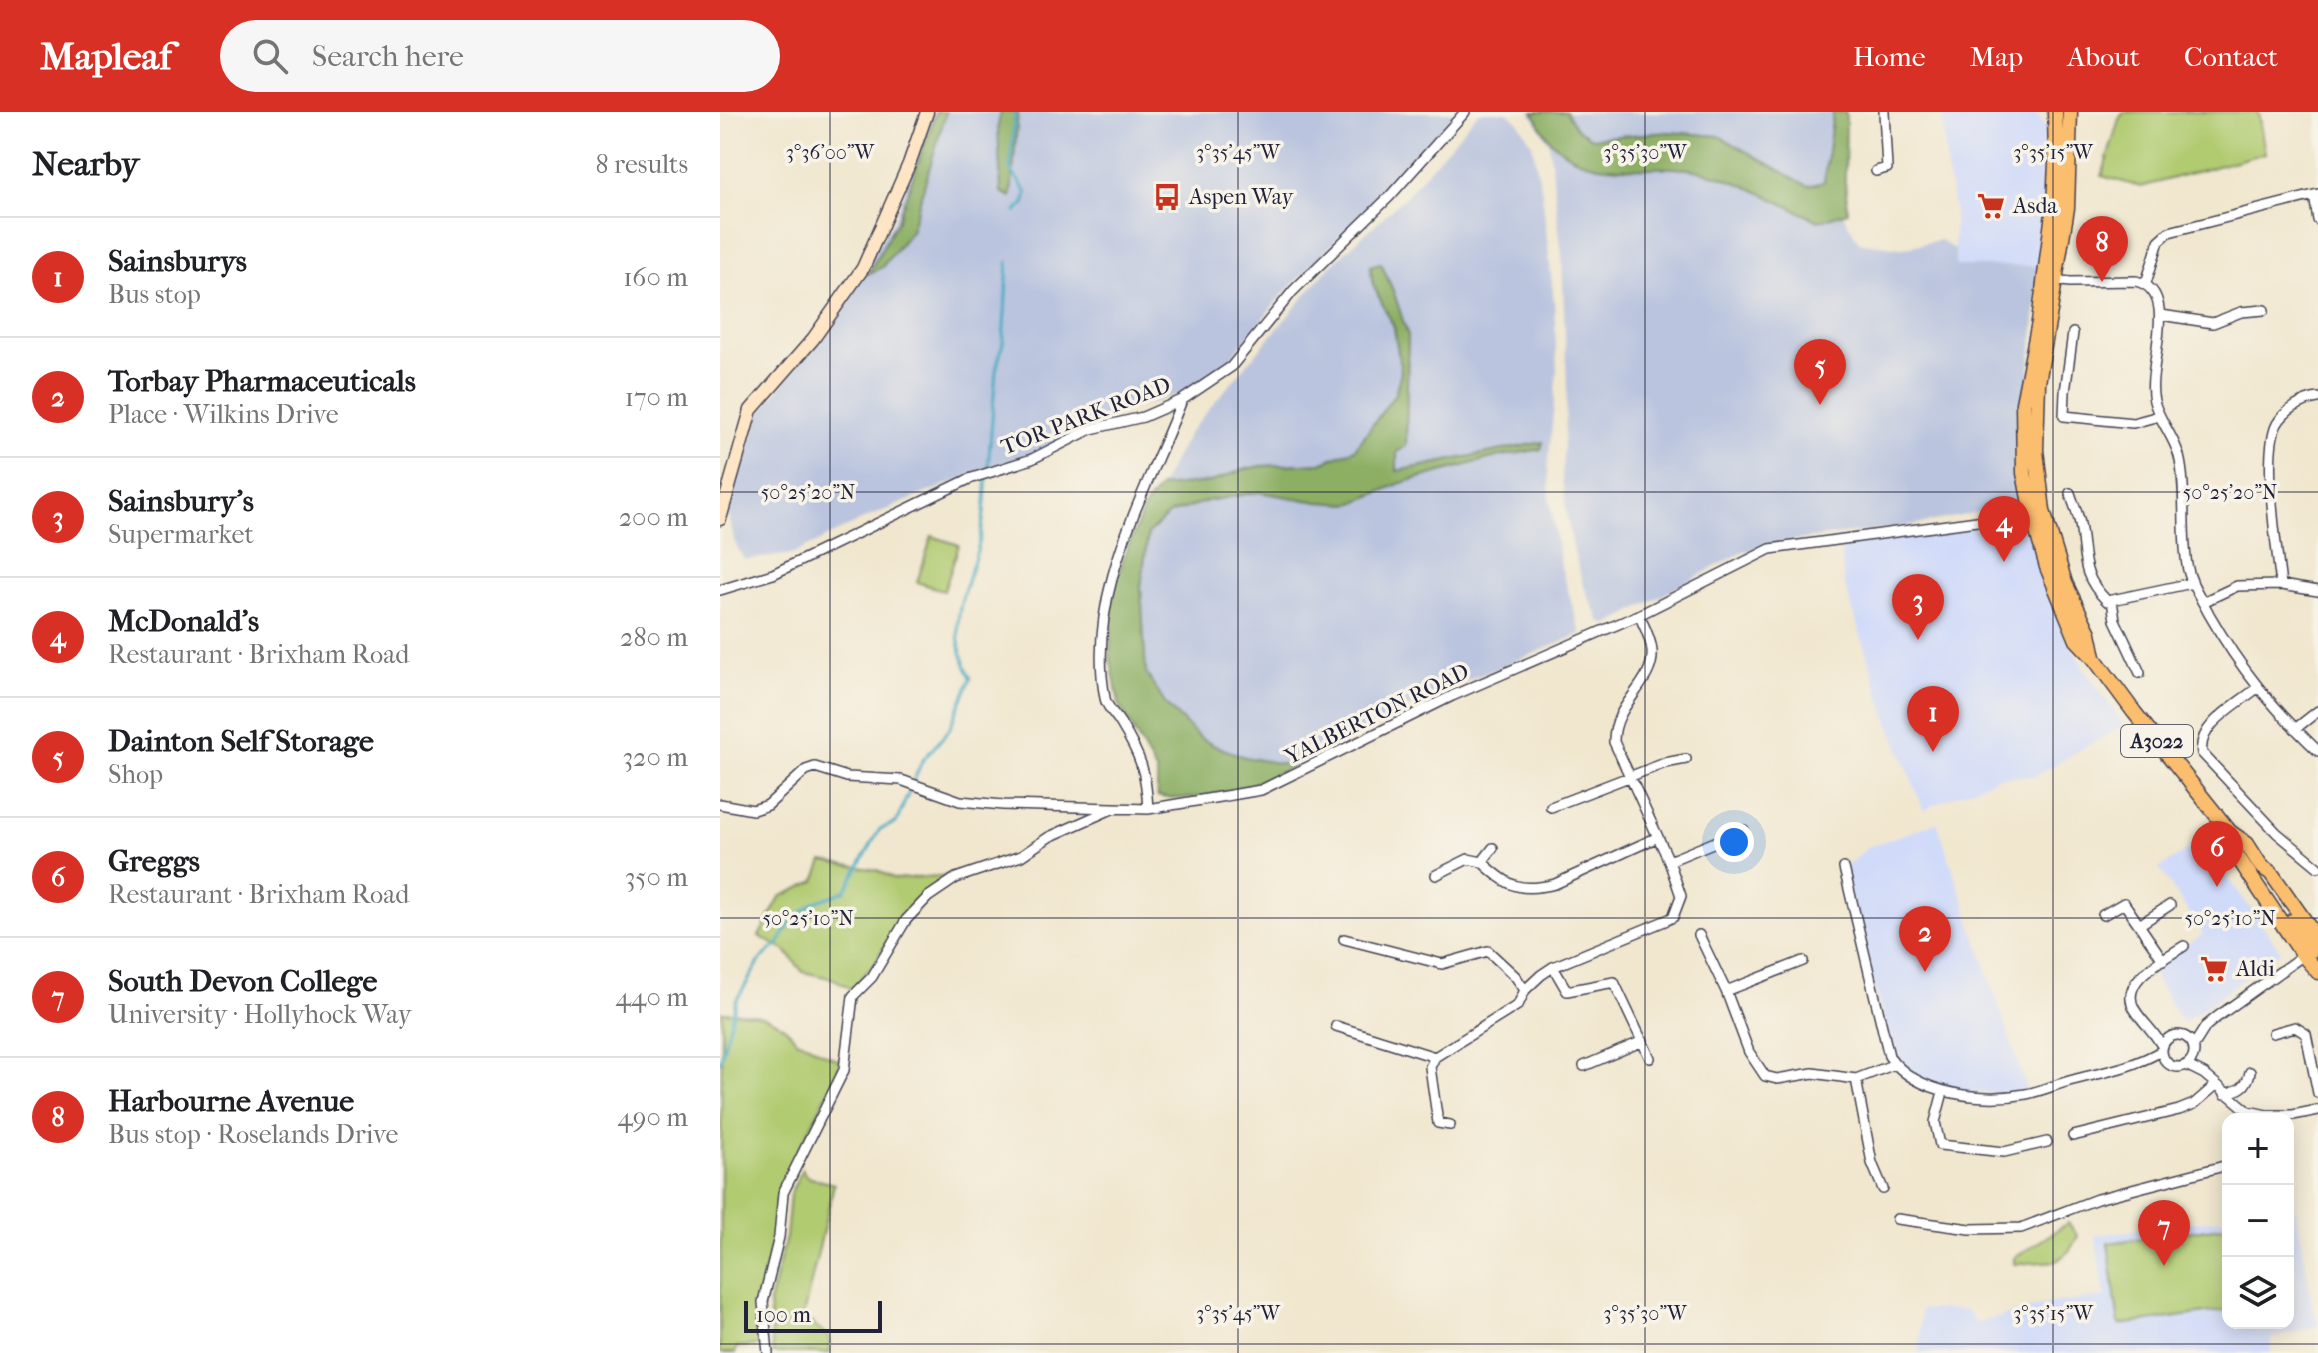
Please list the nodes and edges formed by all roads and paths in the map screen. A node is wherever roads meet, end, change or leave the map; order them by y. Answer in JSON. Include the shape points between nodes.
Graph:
{"nodes":[{"id":1,"x":927,"y":112,"type":"edge"},
{"id":2,"x":1465,"y":112,"type":"edge"},
{"id":3,"x":1884,"y":112,"type":"edge"},
{"id":4,"x":2055,"y":112,"type":"edge"},
{"id":5,"x":2070,"y":112,"type":"edge"},
{"id":6,"x":1876,"y":171,"type":"dead end"},
{"id":7,"x":2316,"y":194,"type":"edge"},
{"id":8,"x":2318,"y":220,"type":"edge"},
{"id":9,"x":2051,"y":279,"type":"junction"},
{"id":10,"x":2146,"y":283,"type":"junction"},
{"id":11,"x":2264,"y":310,"type":"dead end"},
{"id":12,"x":2161,"y":315,"type":"junction"},
{"id":13,"x":2073,"y":333,"type":"dead end"},
{"id":14,"x":2318,"y":398,"type":"edge"},
{"id":15,"x":1182,"y":400,"type":"junction"},
{"id":16,"x":2159,"y":416,"type":"junction"},
{"id":17,"x":2070,"y":493,"type":"dead end"},
{"id":18,"x":2037,"y":512,"type":"junction"},
{"id":19,"x":720,"y":519,"type":"edge"},
{"id":20,"x":2192,"y":583,"type":"junction"},
{"id":21,"x":2281,"y":585,"type":"junction"},
{"id":22,"x":720,"y":590,"type":"edge"},
{"id":23,"x":2318,"y":591,"type":"edge"},
{"id":24,"x":2112,"y":601,"type":"junction"},
{"id":25,"x":2203,"y":602,"type":"junction"},
{"id":26,"x":1639,"y":615,"type":"junction"},
{"id":27,"x":2140,"y":673,"type":"dead end"},
{"id":28,"x":2257,"y":688,"type":"junction"},
{"id":29,"x":2318,"y":711,"type":"edge"},
{"id":30,"x":2295,"y":729,"type":"junction"},
{"id":31,"x":2318,"y":751,"type":"edge"},
{"id":32,"x":1686,"y":759,"type":"dead end"},
{"id":33,"x":1628,"y":777,"type":"junction"},
{"id":34,"x":720,"y":804,"type":"edge"},
{"id":35,"x":1551,"y":807,"type":"dead end"},
{"id":36,"x":1114,"y":808,"type":"junction"},
{"id":37,"x":1148,"y":809,"type":"junction"},
{"id":38,"x":1744,"y":830,"type":"dead end"},
{"id":39,"x":2230,"y":832,"type":"junction"},
{"id":40,"x":1658,"y":837,"type":"junction"},
{"id":41,"x":1493,"y":848,"type":"dead end"},
{"id":42,"x":1669,"y":861,"type":"junction"},
{"id":43,"x":1482,"y":862,"type":"junction"},
{"id":44,"x":2318,"y":867,"type":"edge"},
{"id":45,"x":1844,"y":868,"type":"dead end"},
{"id":46,"x":1436,"y":875,"type":"dead end"},
{"id":47,"x":2170,"y":905,"type":"dead end"},
{"id":48,"x":2103,"y":915,"type":"dead end"},
{"id":49,"x":2139,"y":925,"type":"junction"},
{"id":50,"x":1699,"y":935,"type":"dead end"},
{"id":51,"x":1344,"y":939,"type":"dead end"},
{"id":52,"x":2184,"y":946,"type":"dead end"},
{"id":53,"x":2313,"y":948,"type":"edge"},
{"id":54,"x":2163,"y":960,"type":"junction"},
{"id":55,"x":1803,"y":961,"type":"dead end"},
{"id":56,"x":1553,"y":967,"type":"junction"},
{"id":57,"x":2318,"y":972,"type":"edge"},
{"id":58,"x":1525,"y":990,"type":"junction"},
{"id":59,"x":1726,"y":991,"type":"junction"},
{"id":60,"x":1336,"y":1026,"type":"dead end"},
{"id":61,"x":2206,"y":1026,"type":"junction"},
{"id":62,"x":2155,"y":1032,"type":"junction"},
{"id":63,"x":2273,"y":1033,"type":"dead end"},
{"id":64,"x":2177,"y":1035,"type":"junction"},
{"id":65,"x":1643,"y":1041,"type":"junction"},
{"id":66,"x":2162,"y":1049,"type":"junction"},
{"id":67,"x":2194,"y":1050,"type":"junction"},
{"id":68,"x":1435,"y":1057,"type":"junction"},
{"id":69,"x":1650,"y":1058,"type":"dead end"},
{"id":70,"x":1895,"y":1064,"type":"junction"},
{"id":71,"x":2139,"y":1064,"type":"junction"},
{"id":72,"x":2169,"y":1064,"type":"junction"},
{"id":73,"x":2186,"y":1065,"type":"junction"},
{"id":74,"x":1584,"y":1066,"type":"dead end"},
{"id":75,"x":2250,"y":1072,"type":"dead end"},
{"id":76,"x":2204,"y":1074,"type":"junction"},
{"id":77,"x":1856,"y":1079,"type":"junction"},
{"id":78,"x":2216,"y":1085,"type":"junction"},
{"id":79,"x":1943,"y":1092,"type":"junction"},
{"id":80,"x":2318,"y":1093,"type":"edge"},
{"id":81,"x":2225,"y":1094,"type":"junction"},
{"id":82,"x":2318,"y":1110,"type":"edge"},
{"id":83,"x":2246,"y":1113,"type":"edge"},
{"id":84,"x":2294,"y":1115,"type":"edge"},
{"id":85,"x":1450,"y":1125,"type":"dead end"},
{"id":86,"x":2073,"y":1136,"type":"dead end"},
{"id":87,"x":2047,"y":1142,"type":"dead end"},
{"id":88,"x":2222,"y":1167,"type":"edge"},
{"id":89,"x":1883,"y":1189,"type":"dead end"},
{"id":90,"x":1897,"y":1219,"type":"dead end"},
{"id":91,"x":768,"y":1353,"type":"edge"}],
"edges":[{"from":1,"to":19,"type":"street","via":[[863,268],[813,339],[751,410]]},
{"from":2,"to":15,"type":"street","name":"TOR PARK ROAD","via":[[1390,196],[1293,291],[1231,367]]},
{"from":3,"to":6,"type":"street","via":[[1887,168]]},
{"from":4,"to":9,"type":"main road","number":"A3022"},
{"from":5,"to":9,"type":"main road","number":"A3022","via":[[2067,208]]},
{"from":7,"to":8,"type":"street"},
{"from":7,"to":10,"type":"street","via":[[2169,232],[2159,241]]},
{"from":9,"to":10,"type":"street"},
{"from":9,"to":18,"type":"main road","number":"A3022","via":[[2023,403],[2024,473]]},
{"from":10,"to":12,"type":"street"},
{"from":11,"to":12,"type":"street","via":[[2213,323]]},
{"from":12,"to":16,"type":"street","via":[[2152,389]]},
{"from":13,"to":16,"type":"street","via":[[2064,416],[2133,423]]},
{"from":14,"to":21,"type":"street","via":[[2306,399],[2288,412],[2277,424],[2273,441]]},
{"from":15,"to":22,"type":"street","name":"TOR PARK ROAD","via":[[1143,417],[1091,429],[1032,459],[978,476],[773,574]]},
{"from":15,"to":37,"type":"street","via":[[1135,511],[1108,591],[1101,640],[1105,701],[1143,763]]},
{"from":16,"to":20,"type":"street","via":[[2180,458]]},
{"from":17,"to":24,"type":"street","via":[[2085,568],[2093,586]]},
{"from":18,"to":26,"type":"street","name":"YALBERTON ROAD","via":[[1770,549]]},
{"from":18,"to":39,"type":"main road","number":"A3022","via":[[2047,567],[2077,640]]},
{"from":20,"to":24,"type":"street"},
{"from":20,"to":25,"type":"street"},
{"from":21,"to":23,"type":"street"},
{"from":21,"to":25,"type":"street","via":[[2237,586]]},
{"from":24,"to":27,"type":"street","via":[[2115,620]]},
{"from":25,"to":28,"type":"street"},
{"from":26,"to":33,"type":"street","via":[[1652,653],[1613,727]]},
{"from":26,"to":37,"type":"street","name":"YALBERTON ROAD","via":[[1452,696],[1261,790]]},
{"from":28,"to":30,"type":"street"},
{"from":28,"to":44,"type":"street","via":[[2204,731],[2202,753],[2277,833]]},
{"from":29,"to":30,"type":"street"},
{"from":30,"to":31,"type":"street"},
{"from":32,"to":33,"type":"street"},
{"from":33,"to":35,"type":"street"},
{"from":33,"to":40,"type":"street"},
{"from":34,"to":36,"type":"street","name":"YALBERTON ROAD","via":[[753,810],[768,805],[815,767],[847,777],[901,780],[960,801]]},
{"from":36,"to":37,"type":"street","name":"YALBERTON ROAD"},
{"from":36,"to":91,"type":"street","via":[[1049,837],[1021,856],[956,878],[928,897],[853,996],[844,1070],[783,1193],[779,1237],[763,1302]]},
{"from":38,"to":42,"type":"street"},
{"from":39,"to":53,"type":"main road","number":"A3022","via":[[2237,856]]},
{"from":39,"to":53,"type":"main road","via":[[2247,844],[2261,866],[2263,881]]},
{"from":40,"to":42,"type":"street"},
{"from":40,"to":43,"type":"street","via":[[1540,888],[1514,887]]},
{"from":41,"to":43,"type":"street"},
{"from":42,"to":56,"type":"street","via":[[1681,896],[1673,917]]},
{"from":43,"to":46,"type":"street","via":[[1468,859]]},
{"from":45,"to":70,"type":"street"},
{"from":47,"to":49,"type":"street"},
{"from":48,"to":49,"type":"street","via":[[2124,903]]},
{"from":49,"to":54,"type":"street"},
{"from":50,"to":59,"type":"street"},
{"from":51,"to":58,"type":"street","via":[[1442,964],[1488,951]]},
{"from":52,"to":54,"type":"street"},
{"from":53,"to":57,"type":"main road","number":"A3022"},
{"from":53,"to":61,"type":"street"},
{"from":54,"to":62,"type":"street","via":[[2138,979],[2130,993],[2137,1013]]},
{"from":55,"to":59,"type":"street"},
{"from":56,"to":58,"type":"street"},
{"from":56,"to":65,"type":"street","via":[[1567,991],[1614,982]]},
{"from":58,"to":68,"type":"street","via":[[1518,1005]]},
{"from":59,"to":77,"type":"street","via":[[1749,1052],[1765,1076],[1813,1073]]},
{"from":60,"to":68,"type":"street"},
{"from":61,"to":64,"type":"street"},
{"from":61,"to":67,"type":"street"},
{"from":62,"to":64,"type":"street"},
{"from":62,"to":66,"type":"street"},
{"from":63,"to":80,"type":"street","via":[[2295,1027],[2306,1034]]},
{"from":64,"to":66,"type":"street"},
{"from":64,"to":67,"type":"street"},
{"from":65,"to":69,"type":"street"},
{"from":65,"to":74,"type":"street"},
{"from":66,"to":71,"type":"street"},
{"from":66,"to":72,"type":"street"},
{"from":67,"to":73,"type":"street"},
{"from":67,"to":76,"type":"street"},
{"from":68,"to":85,"type":"street","via":[[1430,1067],[1438,1123]]},
{"from":70,"to":77,"type":"street"},
{"from":70,"to":79,"type":"street"},
{"from":71,"to":72,"type":"street"},
{"from":71,"to":79,"type":"street","via":[[2010,1096]]},
{"from":72,"to":73,"type":"street"},
{"from":73,"to":76,"type":"street"},
{"from":75,"to":81,"type":"street","via":[[2240,1090]]},
{"from":76,"to":78,"type":"street"},
{"from":77,"to":89,"type":"street","via":[[1872,1163]]},
{"from":78,"to":81,"type":"street"},
{"from":78,"to":86,"type":"street","via":[[2179,1110]]},
{"from":79,"to":87,"type":"street","via":[[1935,1122],[1940,1145],[2004,1152]]},
{"from":81,"to":83,"type":"street"},
{"from":82,"to":84,"type":"street"},
{"from":88,"to":90,"type":"street","via":[[2097,1199],[2021,1228],[1970,1229]]}]}
